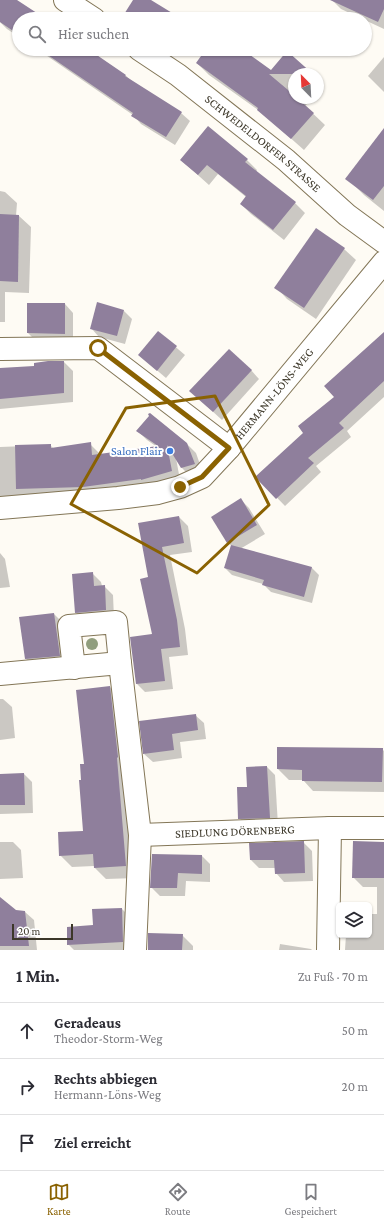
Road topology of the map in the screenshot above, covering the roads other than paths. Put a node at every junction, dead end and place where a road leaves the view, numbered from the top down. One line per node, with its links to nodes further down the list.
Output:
1 (65, 0): 2 (street)
2 (83, 12)
3 (150, 56): 4 (street, SCHWEDELDORFER STRASSE)
4 (384, 242)
5 (384, 262): 7 (street, HERMANN-LÖNS-WEG)
6 (0, 349): 7 (street)
7 (229, 448): 8 (street, HERMANN-LÖNS-WEG)
8 (0, 508)
9 (120, 663): 10 (street); 10 (street); 14 (street)
10 (74, 668): 11 (street)
11 (0, 674)
12 (330, 828): 13 (street, SIEDLUNG DÖRENBERG); 14 (street, SIEDLUNG DÖRENBERG); 16 (street)
13 (384, 828)
14 (140, 835): 15 (street)
15 (135, 950)
16 (328, 950)

